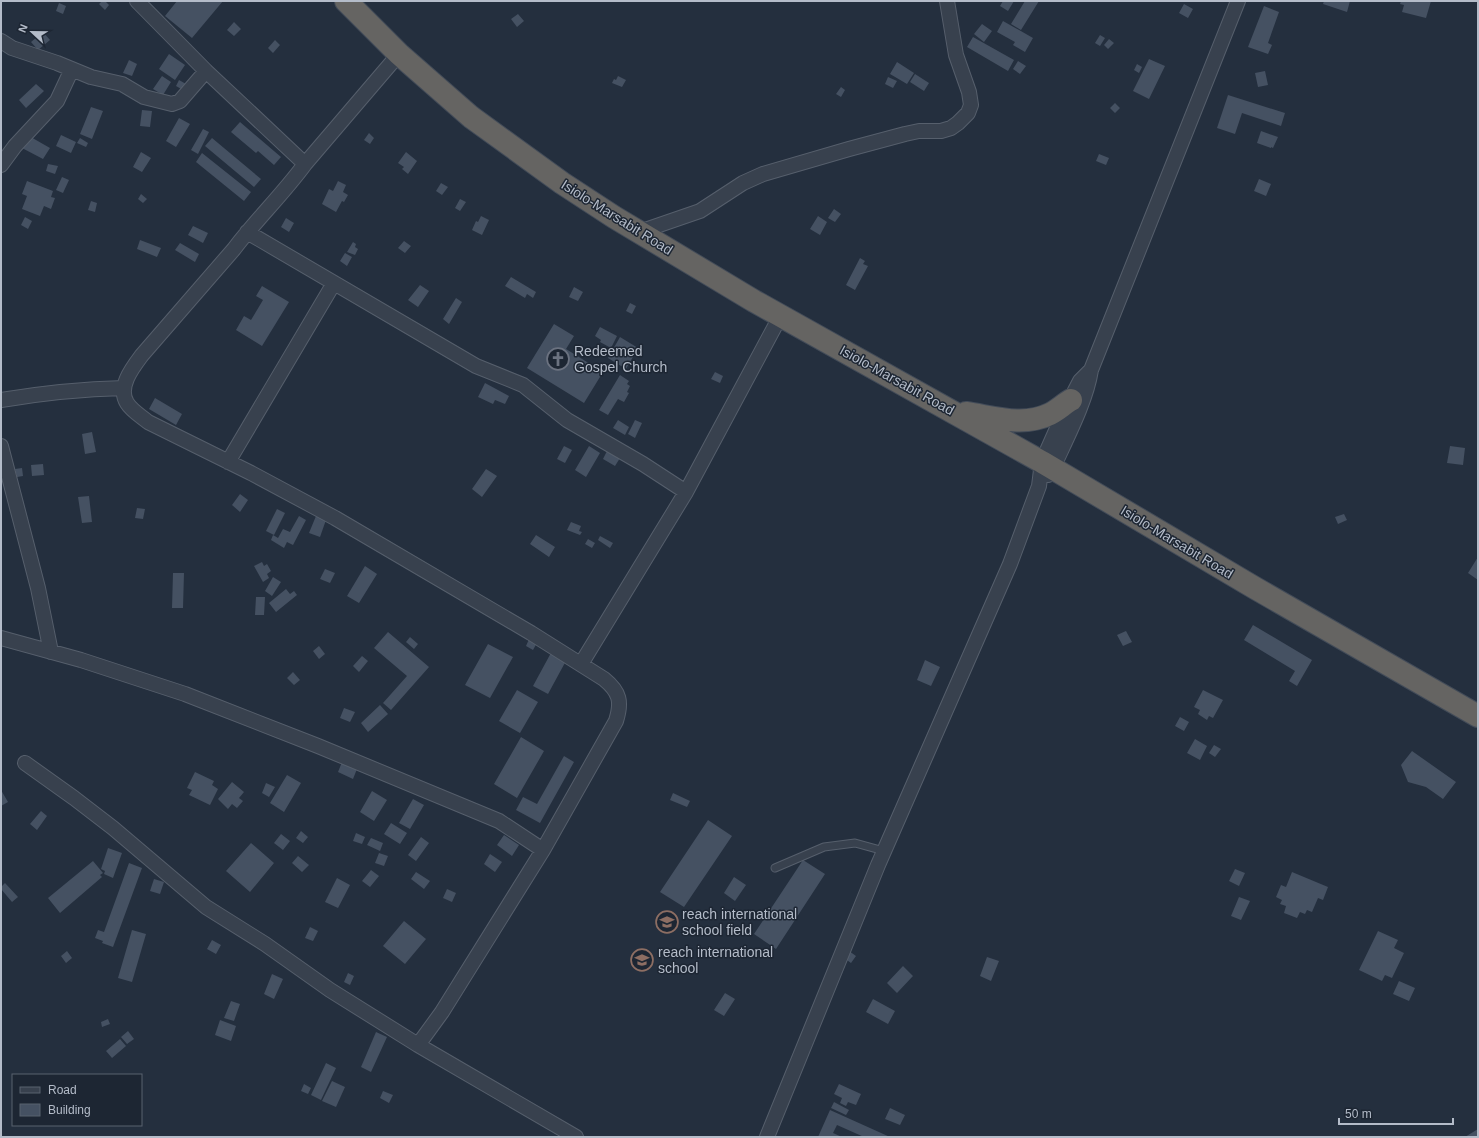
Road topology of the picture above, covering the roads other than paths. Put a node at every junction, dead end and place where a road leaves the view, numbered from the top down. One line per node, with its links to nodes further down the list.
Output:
1 (137, 1): 8 (street)
2 (346, 1): 6 (highway, Isiolo-Marsabit Road)
3 (947, 1): 12 (street)
4 (1238, 1): 15 (street)
5 (1, 41): 7 (street)
6 (399, 54): 9 (street); 12 (highway, Isiolo-Marsabit Road)
7 (72, 69): 8 (street); 10 (street)
8 (206, 71): 9 (street)
9 (305, 164): 11 (street)
10 (1, 165)
11 (247, 232): 13 (street); 16 (street)
12 (639, 232): 14 (highway, Isiolo-Marsabit Road)
13 (334, 283): 21 (street); 23 (street)
14 (781, 315): 19 (highway, Isiolo-Marsabit Road); 23 (street)
15 (1091, 370): 18 (street); 22 (street)
16 (124, 388): 17 (street); 21 (street)
17 (1, 400)
18 (1071, 400): 19 (highway); 22 (street)
19 (953, 411): 22 (highway, Isiolo-Marsabit Road)
20 (1, 446): 25 (street)
21 (228, 462): 26 (street)
22 (1047, 465): 27 (highway, Isiolo-Marsabit Road); 30 (street)
23 (686, 492): 26 (street)
24 (1, 638): 25 (street)
25 (51, 652): 29 (street)
26 (581, 664): 29 (street)
27 (1478, 716)
28 (25, 763): 32 (street)
29 (543, 850): 32 (street)
30 (884, 851): 31 (lane); 34 (street)
31 (775, 868)
32 (418, 1045): 33 (street)
33 (576, 1137)
34 (767, 1137)

